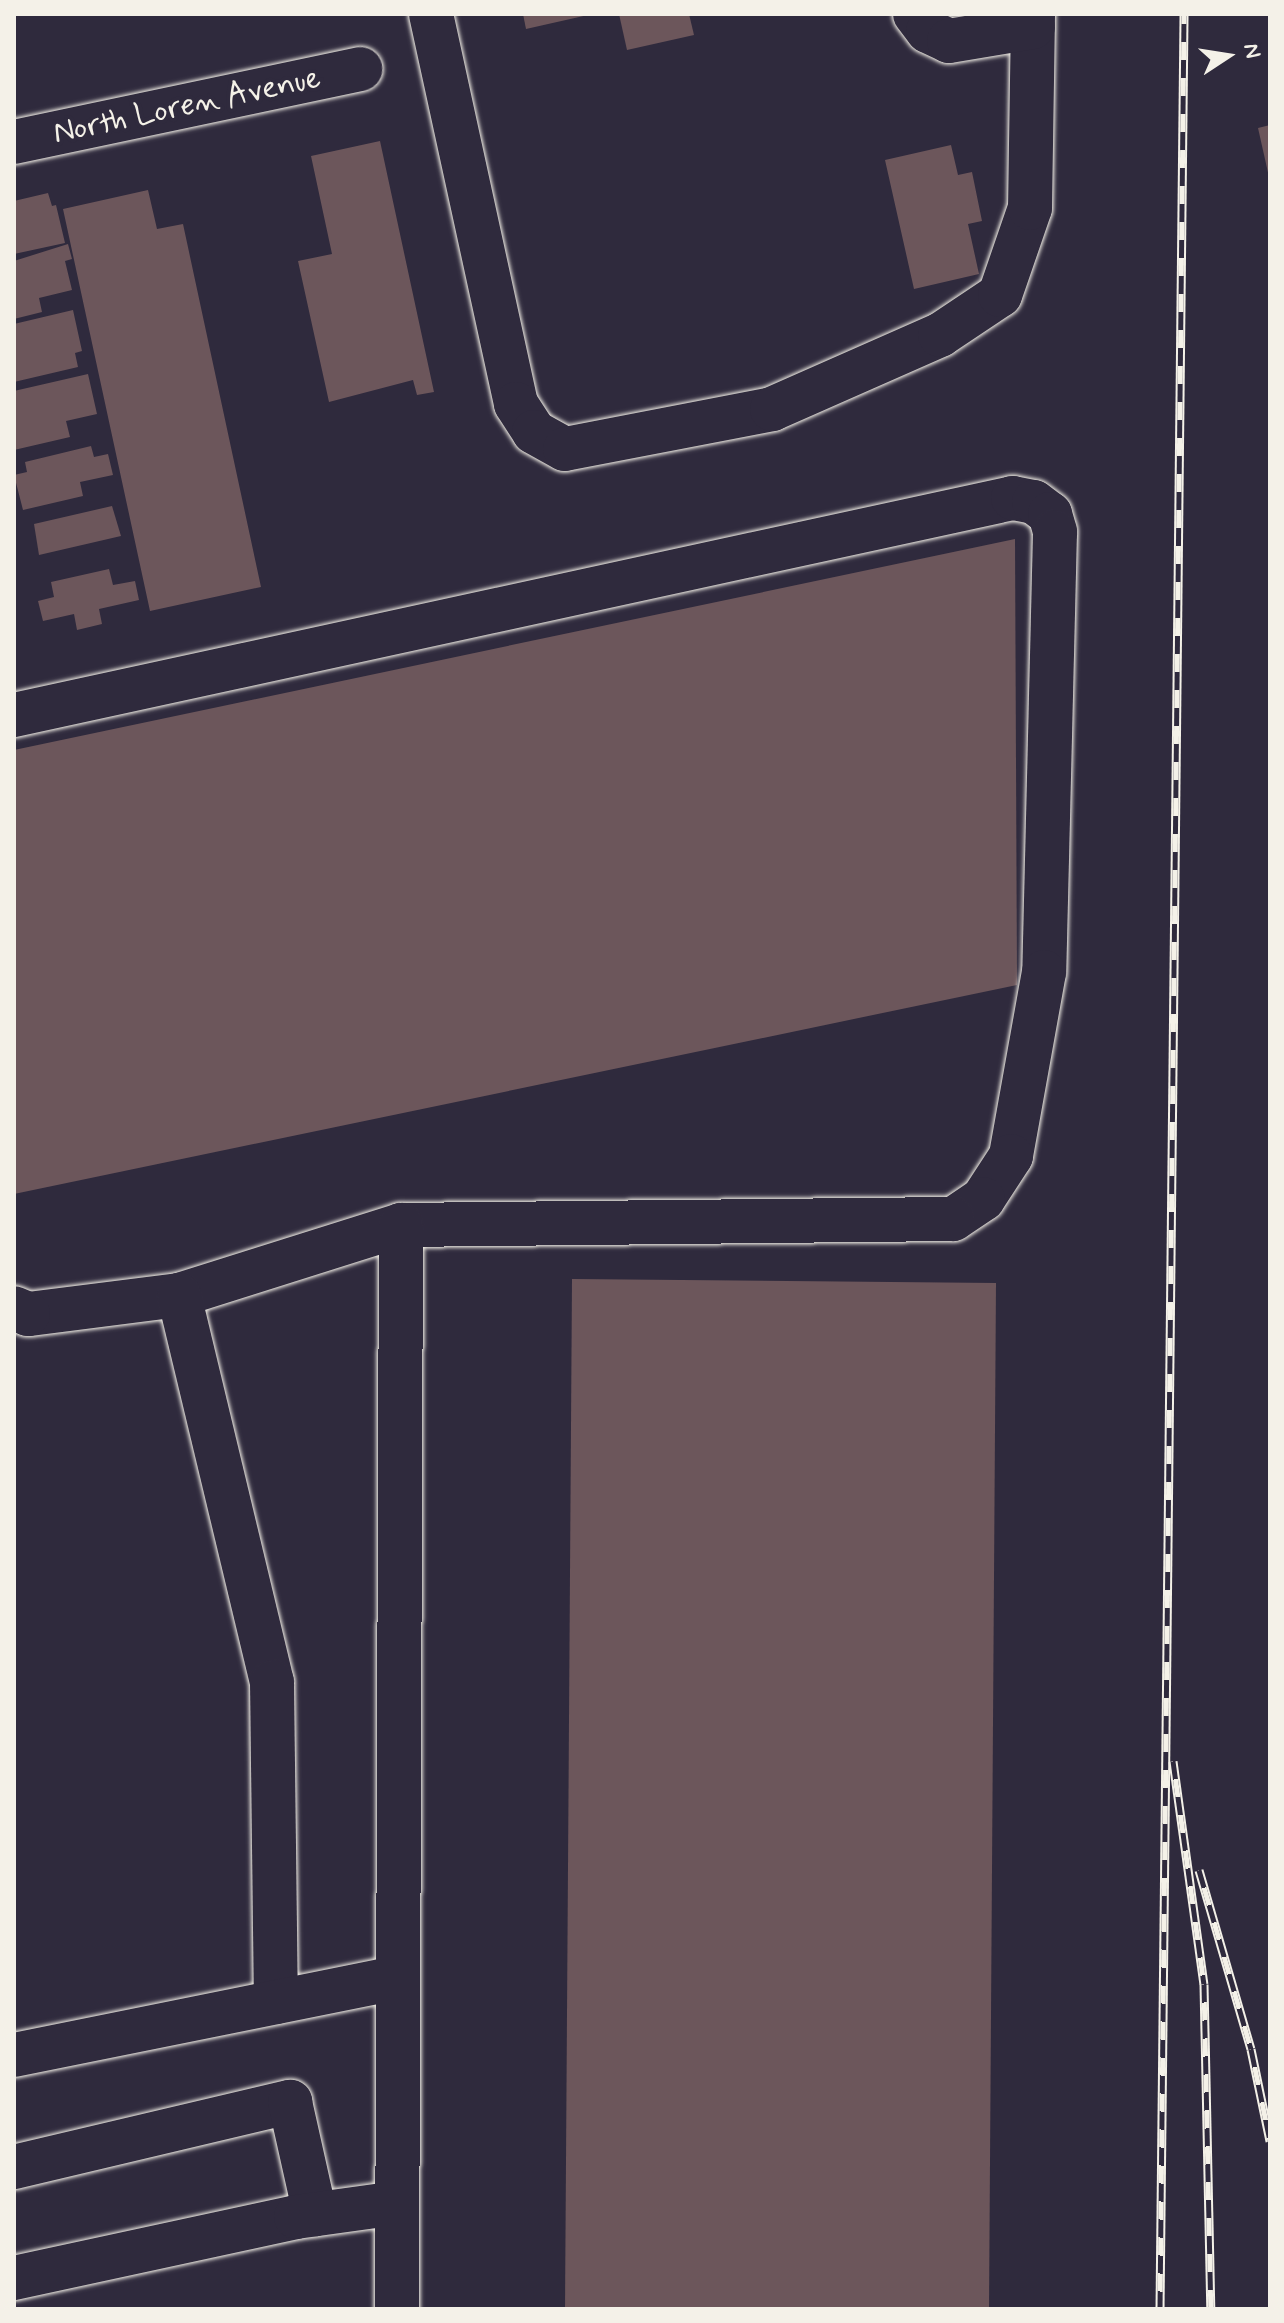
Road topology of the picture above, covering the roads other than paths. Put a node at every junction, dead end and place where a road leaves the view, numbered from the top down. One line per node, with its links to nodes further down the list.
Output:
1 (431, 14): 3 (street)
2 (915, 14): 3 (street)
3 (1033, 20)
4 (360, 69): 5 (street, North Loren Avenue)
5 (14, 142)
6 (14, 715): 7 (street)
7 (401, 1225): 8 (street); 10 (street)
8 (179, 1295): 9 (street); 11 (street)
9 (14, 1308)
10 (395, 1978): 11 (street); 14 (street)
11 (276, 2002): 12 (street)
12 (14, 2055)
13 (14, 2167): 15 (street)
14 (397, 2203): 15 (street); 17 (street)
15 (315, 2214): 16 (street)
16 (14, 2278)
17 (397, 2309)

